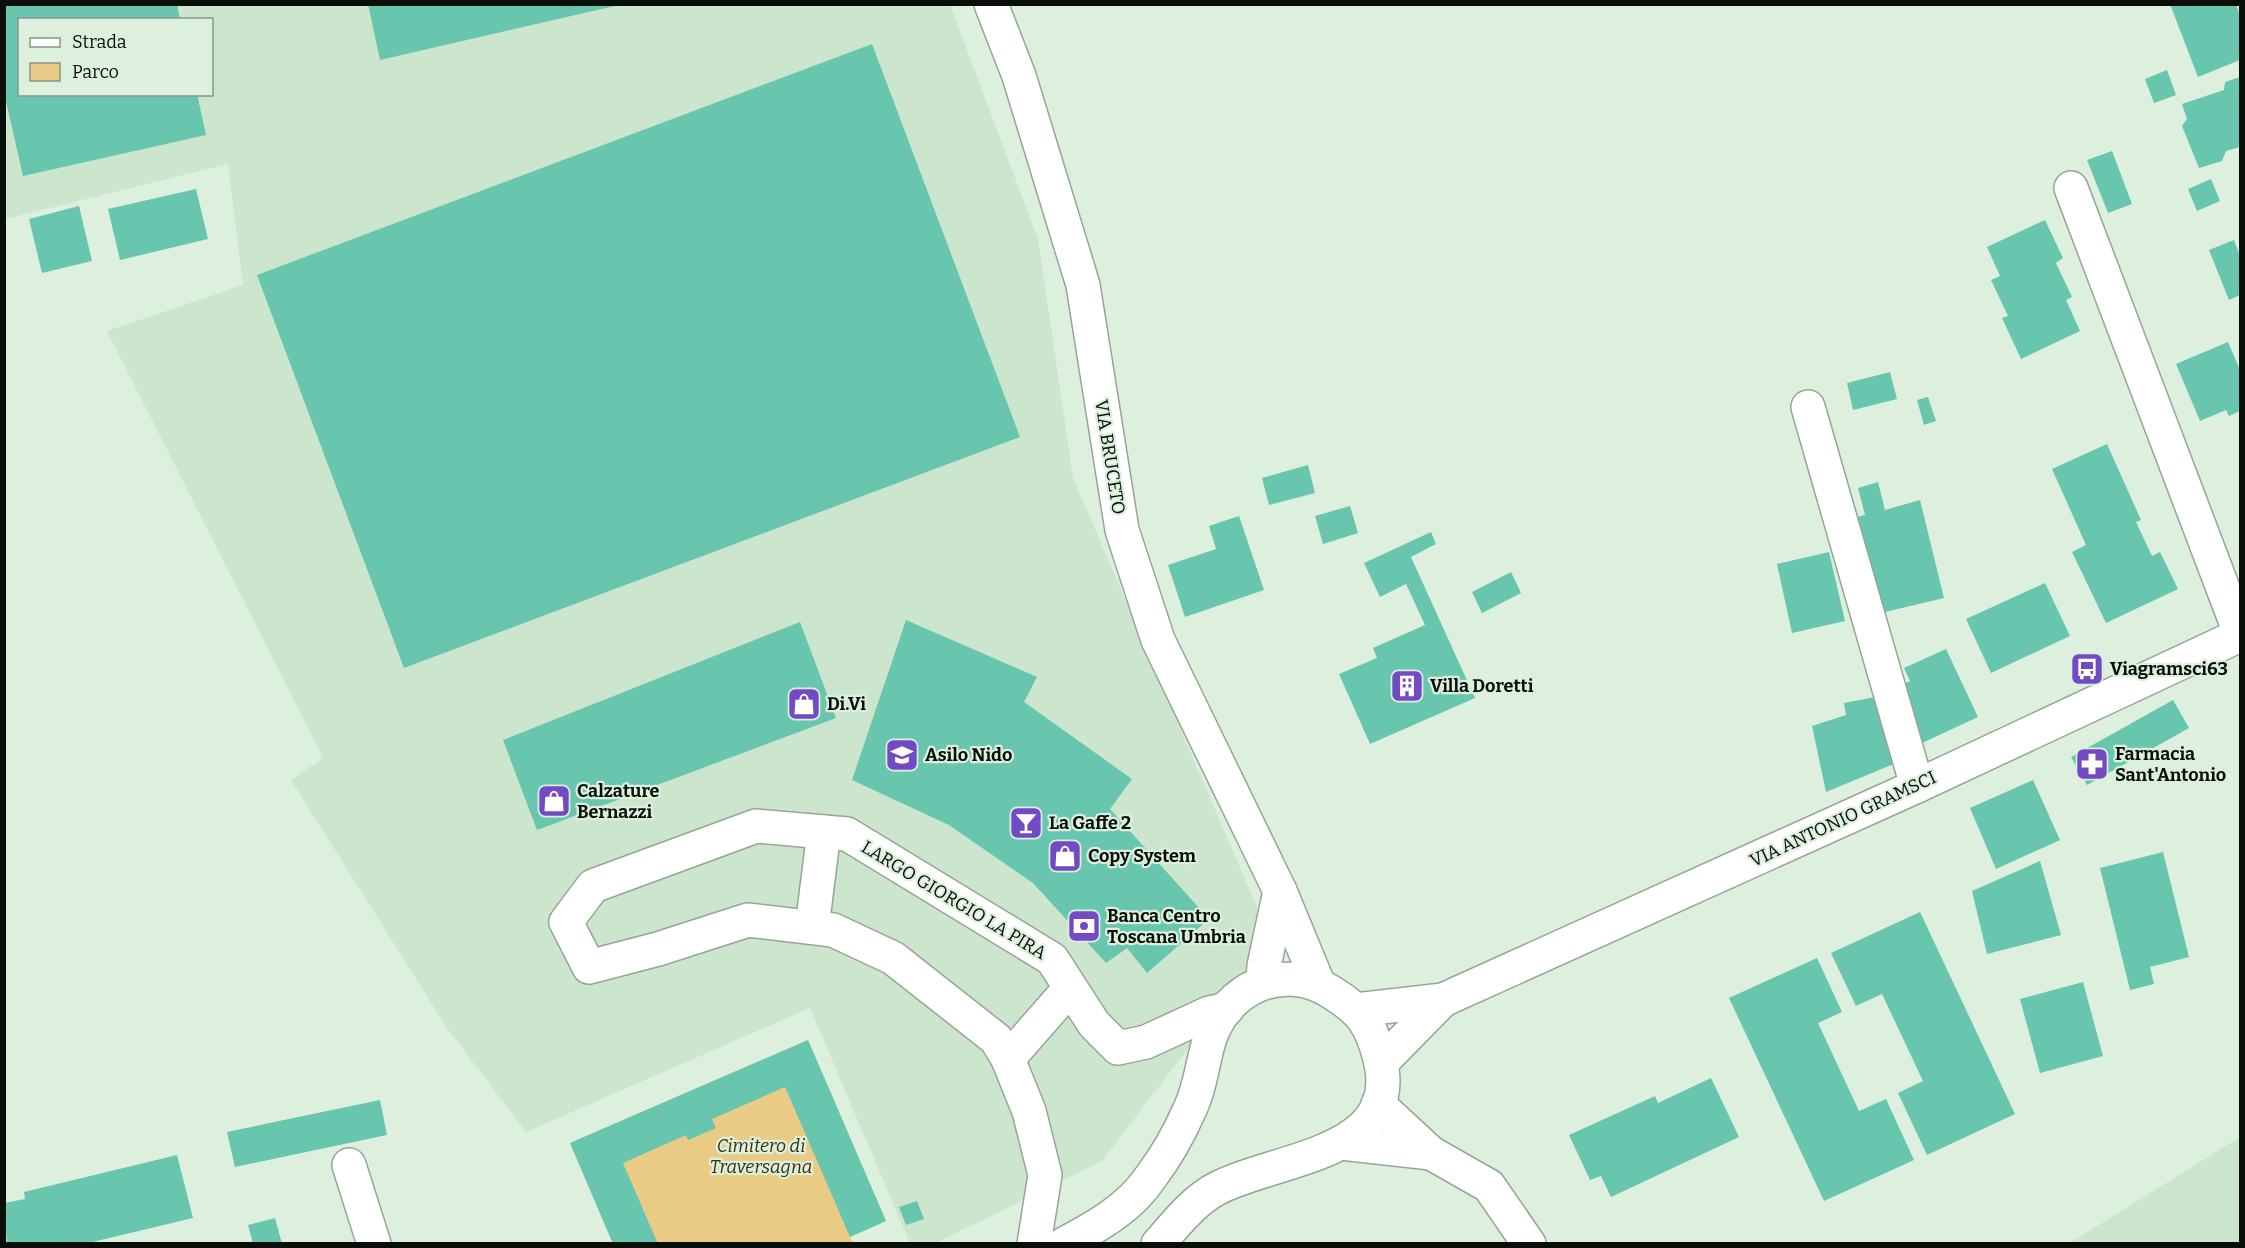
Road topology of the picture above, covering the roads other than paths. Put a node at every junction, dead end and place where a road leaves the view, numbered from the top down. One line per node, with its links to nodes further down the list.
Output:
1 (991, 4): 7 (street, VIA BRUCETO)
2 (2071, 188): 4 (street)
3 (1808, 407): 5 (street)
4 (2241, 634): 5 (street, VIA ANTONIO GRAMSCI)
5 (1917, 786): 12 (street, VIA ANTONIO GRAMSCI)
6 (824, 832): 8 (street); 8 (street, LARGO GIORGIO LA PIRA); 11 (street, LARGO GIORGIO LA PIRA)
7 (1280, 891): 9 (street); 10 (street, VIA BRUCETO)
8 (812, 927): 15 (street, LARGO GIORGIO LA PIRA)
9 (1263, 982): 10 (street); 13 (street)
10 (1318, 983): 14 (street)
11 (1071, 988): 13 (street, LARGO GIORGIO LA PIRA); 15 (street)
12 (1443, 999): 14 (street, VIA ANTONIO GRAMSCI); 16 (street, VIA ANTONIO GRAMSCI)
13 (1227, 1009): 23 (street)
14 (1356, 1010): 16 (street)
15 (1008, 1059): 22 (street, LARGO GIORGIO LA PIRA)
16 (1381, 1063): 17 (street)
17 (1378, 1104): 18 (street); 19 (street)
18 (1341, 1143): 19 (street); 24 (street)
19 (1431, 1153): 25 (street)
20 (349, 1165): 21 (street)
21 (374, 1244)
22 (1034, 1244)
23 (1064, 1244)
24 (1158, 1244)
25 (1529, 1244)

